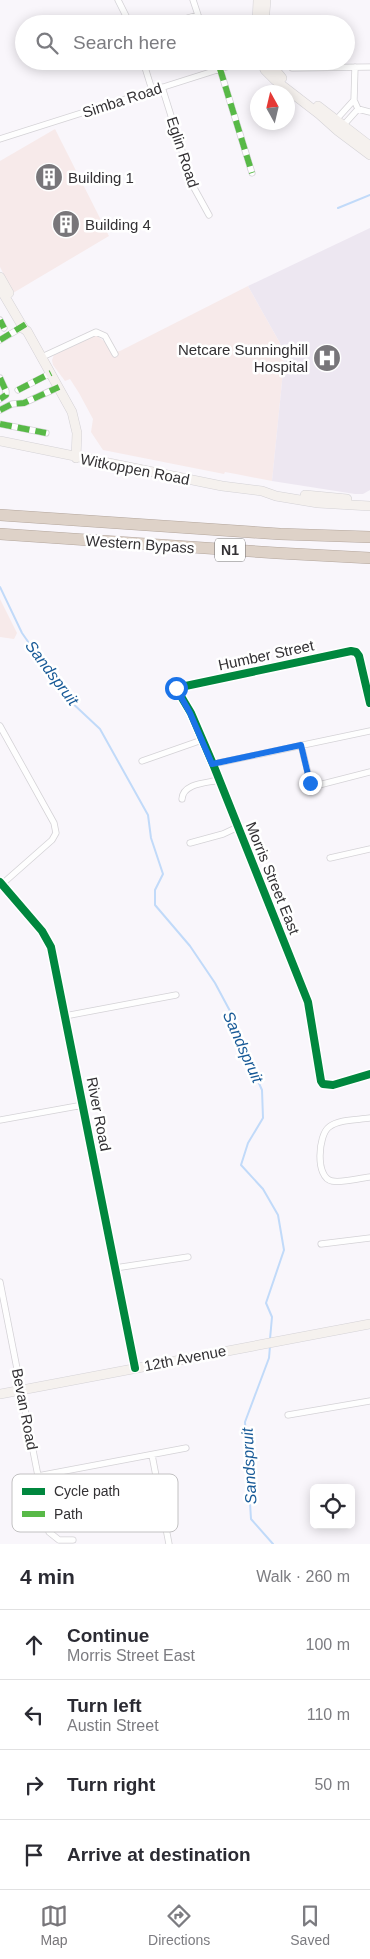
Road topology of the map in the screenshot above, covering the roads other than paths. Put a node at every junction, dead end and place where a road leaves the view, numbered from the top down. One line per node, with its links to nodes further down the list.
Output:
1 (118, 0): 5 (street)
2 (193, 0): 6 (street)
3 (258, 0): 7 (main road)
4 (266, 0): 8 (main road)
5 (126, 15)
6 (198, 15)
7 (257, 15)
8 (265, 15)
9 (355, 67): 10 (street)
10 (370, 67)
11 (146, 70): 18 (street)
12 (217, 70): 17 (street, Simba Road)
13 (220, 70): 27 (street)
14 (267, 70): 22 (main road)
15 (275, 70): 22 (main road)
16 (355, 70): 19 (street)
17 (162, 87): 18 (street, Simba Road); 28 (street, Eglin Road)
18 (152, 90): 24 (street, Simba Road)
19 (354, 100): 20 (street); 22 (street)
20 (358, 109): 21 (street); 23 (street)
21 (370, 112)
22 (333, 122): 23 (main road)
23 (340, 129): 25 (main road); 26 (main road)
24 (0, 139)
25 (370, 146)
26 (370, 154)
27 (252, 173)
28 (208, 215)
29 (0, 277): 33 (main road)
30 (0, 288): 32 (main road)
31 (0, 294): 32 (main road)
32 (15, 315): 33 (main road)
33 (25, 328): 34 (street); 36 (main road)
34 (0, 340)
35 (115, 354): 36 (street)
36 (42, 357): 37 (main road)
37 (51, 373): 39 (main road); 40 (street)
38 (1, 382): 41 (street)
39 (59, 387): 42 (street); 46 (main road)
40 (18, 390)
41 (0, 399)
42 (0, 410)
43 (0, 424): 44 (street)
44 (46, 433)
45 (0, 442): 46 (main road, Witkoppen Road)
46 (76, 458): 47 (main road, Witkoppen Road)
47 (270, 493): 48 (main road, Witkoppen Road); 49 (main road, Witkoppen Road)
48 (370, 501)
49 (370, 506)
50 (0, 509): 52 (highway)
51 (0, 515): 52 (highway, Western Bypass / N1)
52 (94, 521): 54 (highway, Western Bypass / N1)
53 (0, 534): 56 (highway, Western Bypass / N1)
54 (370, 538)
55 (0, 540): 56 (highway)
56 (89, 540): 57 (highway, Western Bypass / N1)
57 (370, 558)
58 (176, 688): 59 (street, Humber Street); 62 (street, Morris Street East)
59 (370, 703)
60 (0, 726): 73 (street)
61 (370, 731): 63 (street)
62 (202, 740): 64 (street); 65 (street, Morris Street East)
63 (301, 745): 65 (street); 66 (street)
64 (142, 761)
65 (212, 764): 67 (street, Morris Street East)
66 (370, 772)
67 (219, 780): 68 (street); 69 (street, Morris Street East)
68 (180, 795)
69 (238, 827): 70 (street); 76 (street, Morris Street East)
70 (190, 843)
71 (370, 849): 72 (street)
72 (330, 858)
73 (1, 884): 75 (street, River Road)
74 (176, 995): 75 (street)
75 (66, 1016): 77 (street, River Road)
76 (370, 1074)
77 (83, 1105): 79 (street); 84 (street, River Road)
78 (370, 1118): 80 (street)
79 (0, 1120)
80 (370, 1177)
81 (370, 1238): 82 (street)
82 (321, 1244)
83 (188, 1257): 84 (street)
84 (115, 1268): 87 (street, River Road)
85 (0, 1282): 88 (street, Bevan Road)
86 (370, 1324): 87 (main road, 12th Avenue)
87 (136, 1368): 88 (main road, 12th Avenue)
88 (21, 1390): 89 (main road, 12th Avenue); 94 (street, Bevan Road)
89 (0, 1394)
90 (370, 1401): 91 (street)
91 (288, 1415)
92 (186, 1448): 93 (street)
93 (152, 1455): 95 (street); 96 (street)
94 (38, 1474)
95 (49, 1474)
96 (156, 1474)
97 (50, 1532): 98 (street, Bevan Road)
98 (73, 1540)

